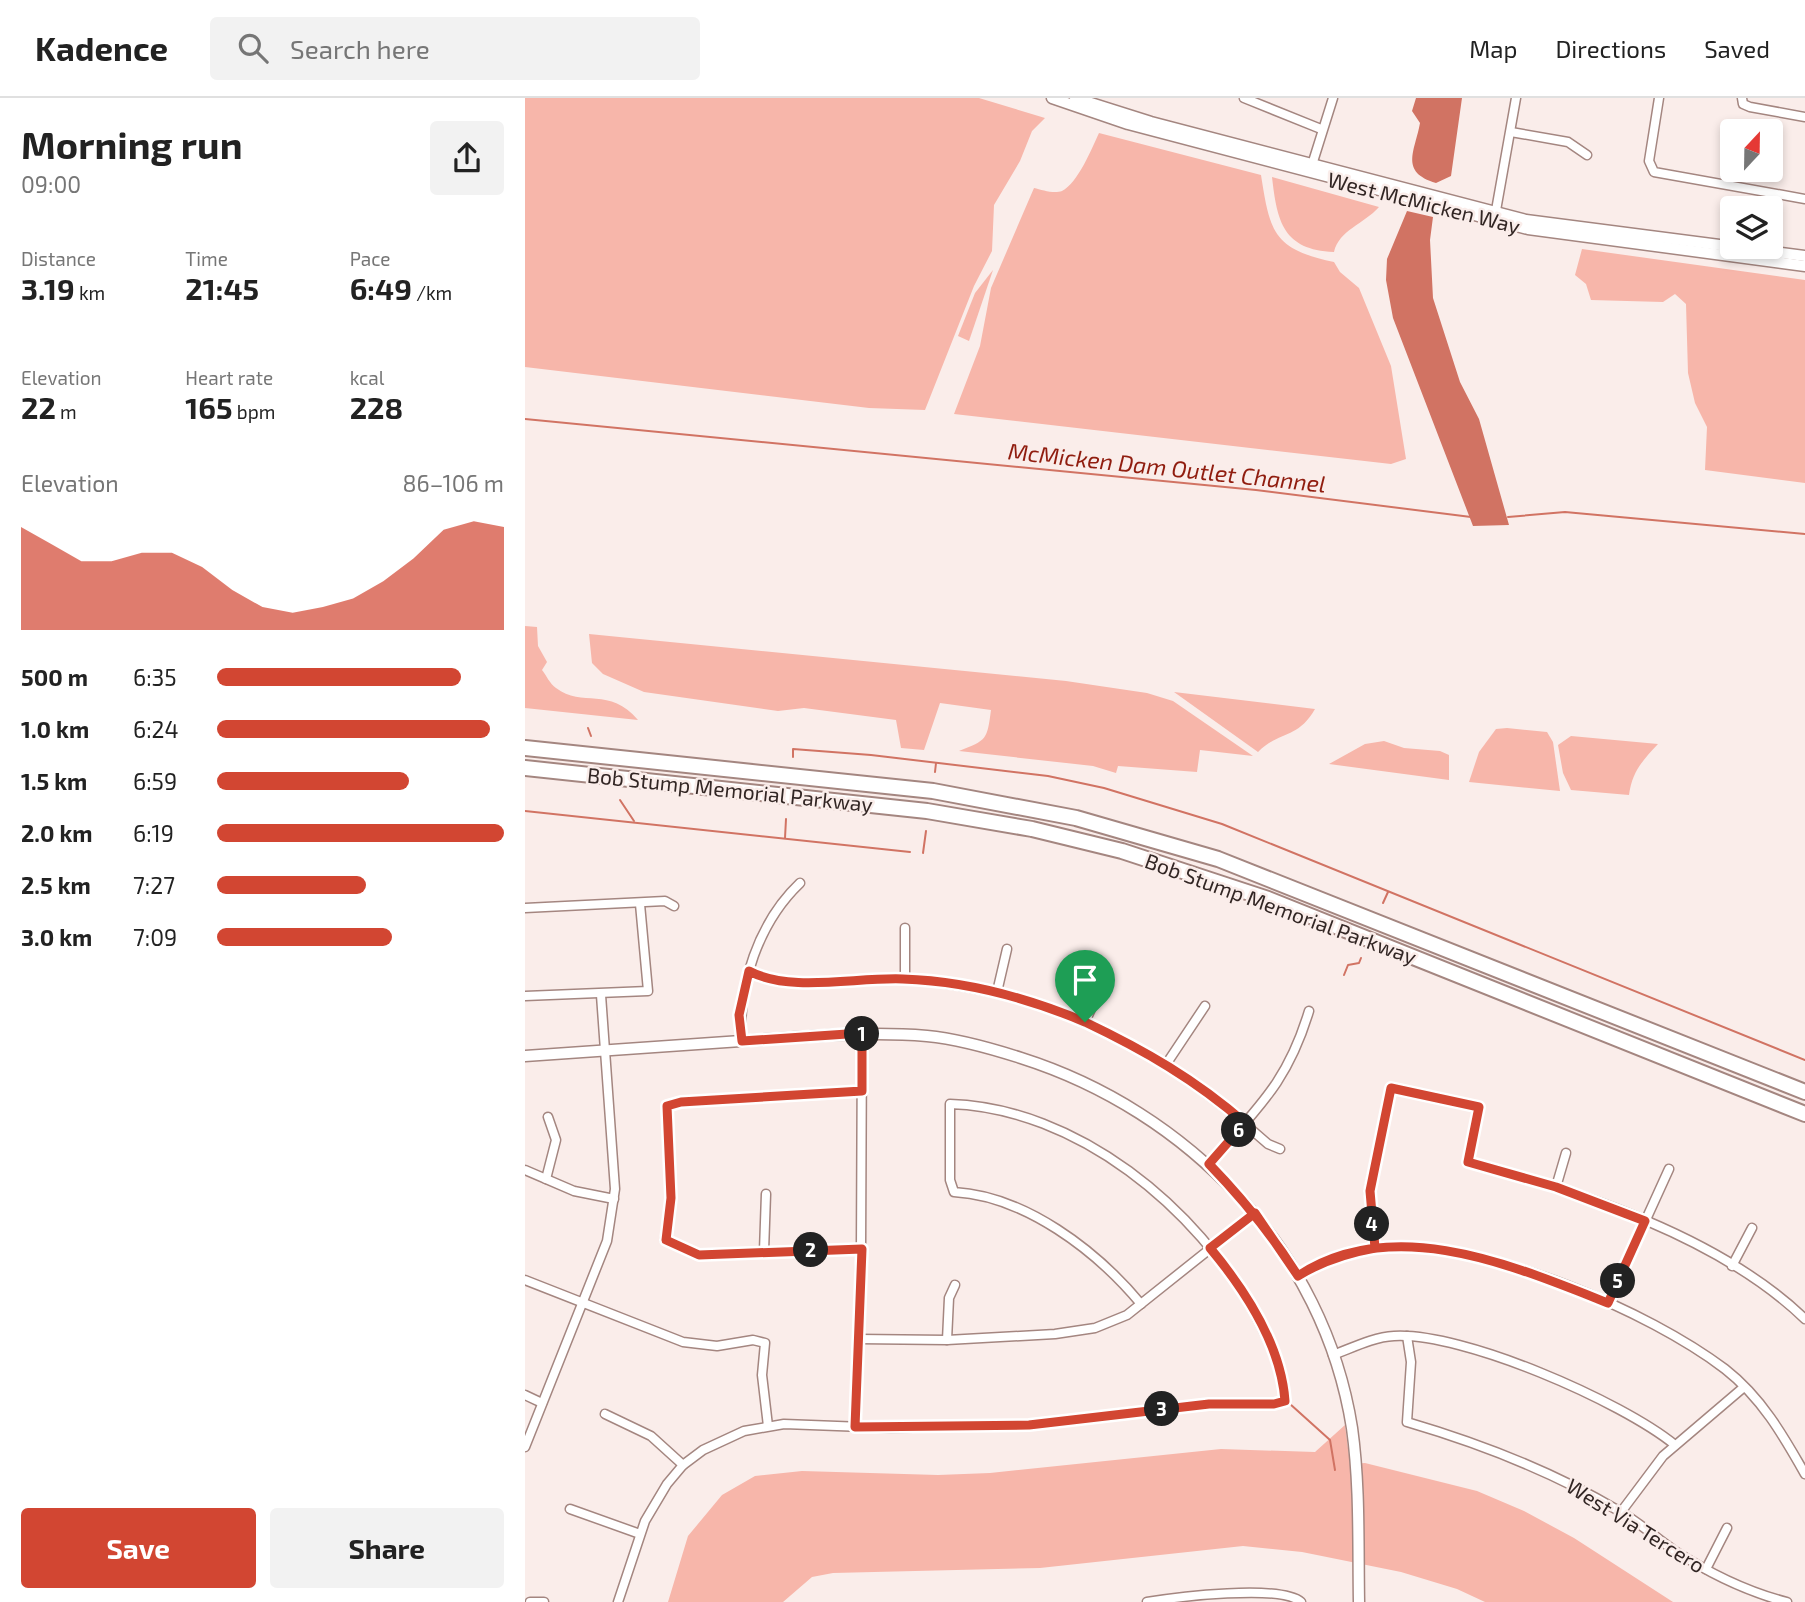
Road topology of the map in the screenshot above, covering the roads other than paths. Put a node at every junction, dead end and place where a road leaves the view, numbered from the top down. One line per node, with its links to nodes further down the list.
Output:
1 (1052, 98): 12 (street, West McMicken Way)
2 (1076, 98): 12 (street, West McMicken Way)
3 (1244, 98): 9 (street)
4 (1333, 98): 9 (street)
5 (1516, 98): 10 (street)
6 (1659, 98): 13 (street)
7 (1742, 101): 8 (street)
8 (1805, 117)
9 (1321, 129): 12 (street)
10 (1511, 132): 11 (street); 14 (street)
11 (1587, 155)
12 (1311, 169): 14 (street, West McMicken Way)
13 (1805, 199)
14 (1496, 215): 15 (street, West McMicken Way); 16 (street, West McMicken Way)
15 (1805, 256)
16 (1805, 266)
17 (525, 748): 40 (highway, Bob Stump Memorial Parkway)
18 (525, 768): 41 (highway, Bob Stump Memorial Parkway)
19 (800, 883): 25 (street)
20 (640, 904): 21 (street); 22 (street); 29 (street)
21 (674, 906)
22 (525, 908)
23 (905, 928): 27 (street)
24 (1007, 949): 28 (street)
25 (749, 971): 27 (street); 35 (street)
26 (1107, 974): 33 (street)
27 (905, 979): 28 (street)
28 (997, 992): 33 (street)
29 (601, 995): 30 (street); 36 (street)
30 (525, 996)
31 (1205, 1006): 38 (street)
32 (1309, 1011): 43 (street)
33 (1085, 1022): 38 (street)
34 (862, 1033): 35 (street); 39 (street); 46 (street)
35 (742, 1041): 36 (street)
36 (606, 1050): 37 (street); 52 (street)
37 (525, 1056)
38 (1167, 1063): 43 (street)
39 (862, 1091): 58 (street); 59 (street)
40 (1805, 1092)
41 (1805, 1114)
42 (548, 1117): 49 (street)
43 (1245, 1123): 44 (street); 46 (street)
44 (1280, 1149)
45 (1566, 1153): 50 (street)
46 (1209, 1164): 53 (street)
47 (1669, 1169): 54 (street)
48 (525, 1170): 49 (street)
49 (546, 1178): 52 (street)
50 (1556, 1187): 54 (street); 57 (street)
51 (766, 1194): 59 (street)
52 (614, 1199): 64 (street)
53 (1255, 1213): 56 (street); 61 (street)
54 (1645, 1221): 60 (street); 65 (street)
55 (1752, 1228): 60 (street)
56 (1210, 1248): 66 (street); 66 (street); 77 (street)
57 (1375, 1248): 61 (street); 65 (street)
58 (862, 1249): 59 (street); 69 (street)
59 (764, 1251)
60 (1732, 1266): 67 (street)
61 (1298, 1276): 71 (street)
62 (525, 1280): 64 (street)
63 (955, 1285): 70 (street)
64 (582, 1303): 74 (street); 76 (street)
65 (1608, 1303): 72 (street)
66 (1141, 1304): 70 (street)
67 (1805, 1319)
68 (1407, 1336): 71 (street); 78 (street); 83 (street, West Via Tercero)
69 (858, 1339): 70 (street); 77 (street)
70 (947, 1340)
71 (1333, 1355): 92 (street)
72 (1744, 1387): 78 (street); 81 (street)
73 (525, 1395): 74 (street)
74 (543, 1403): 79 (street)
75 (605, 1414): 80 (street)
76 (768, 1426): 77 (street); 80 (street)
77 (855, 1427)
78 (1675, 1445): 83 (street)
79 (525, 1447)
80 (684, 1465): 85 (street)
81 (1805, 1474)
82 (570, 1509): 85 (street)
83 (1621, 1512): 86 (street, West Via Tercero)
84 (1727, 1528): 86 (street)
85 (640, 1534): 90 (street)
86 (1706, 1569): 93 (street, West Via Tercero)
87 (1300, 1601): 91 (street)
88 (530, 1602): 89 (street)
89 (544, 1602)
90 (618, 1602)
91 (1147, 1602)
92 (1359, 1602)
93 (1787, 1602)

